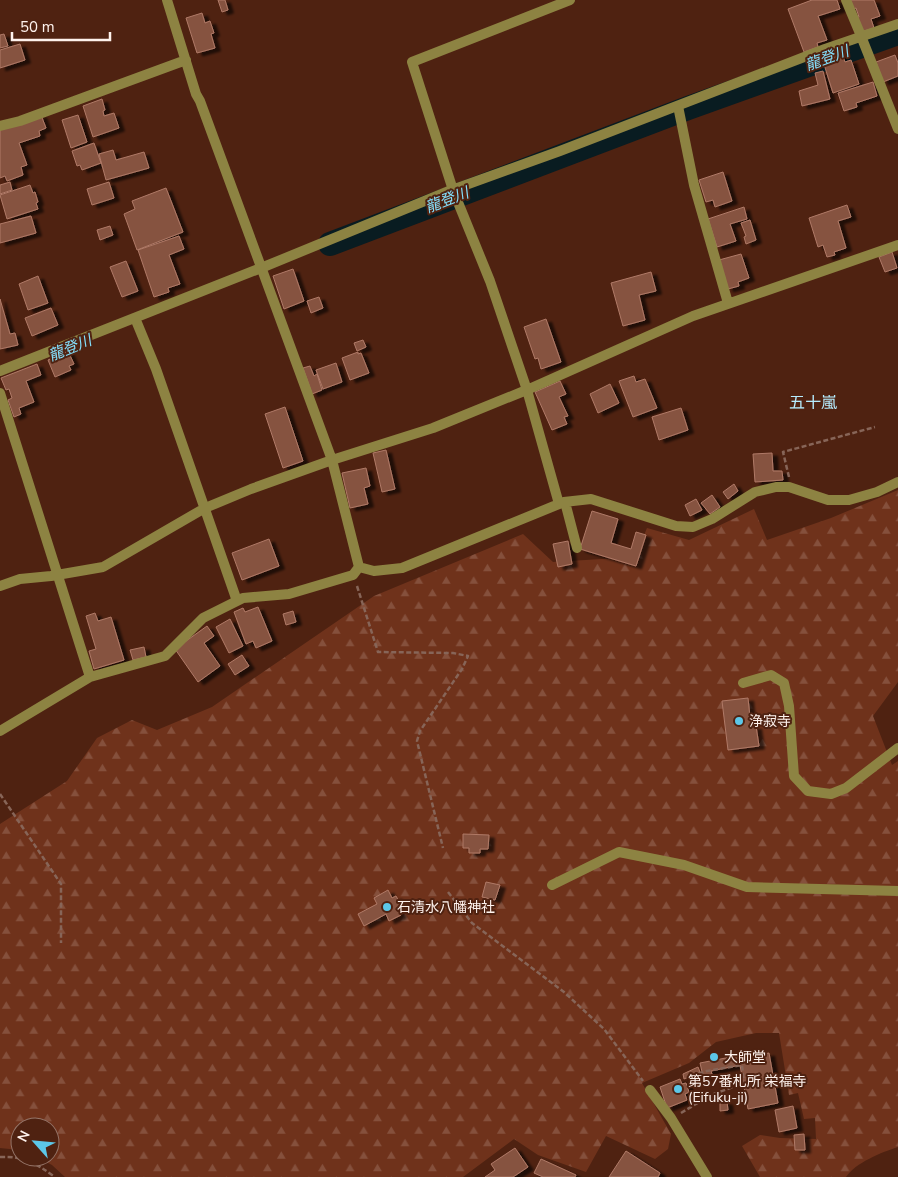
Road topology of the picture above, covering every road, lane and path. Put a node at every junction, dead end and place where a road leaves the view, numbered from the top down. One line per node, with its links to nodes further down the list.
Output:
1 (167, 0): 6 (street)
2 (570, 0): 10 (street)
3 (846, 0): 5 (street)
4 (898, 24): 5 (street)
5 (862, 37): 7 (street); 9 (street)
6 (186, 60): 8 (street); 12 (street)
7 (678, 106): 10 (street); 13 (street)
8 (0, 126)
9 (898, 129)
10 (453, 190): 12 (street); 16 (street)
11 (898, 245): 13 (street)
12 (261, 268): 14 (street); 19 (street)
13 (728, 303): 16 (street)
14 (135, 318): 15 (street); 23 (street)
15 (0, 371)
16 (527, 390): 19 (street); 22 (street)
17 (0, 393): 26 (street)
18 (875, 427): 21 (path)
19 (332, 460): 23 (street); 25 (street)
20 (898, 482): 21 (street)
21 (791, 488): 22 (street)
22 (562, 503): 24 (street); 25 (street)
23 (205, 508): 26 (street); 28 (street)
24 (577, 548)
25 (356, 571): 28 (street); 34 (path)
26 (58, 574): 27 (street); 29 (street)
27 (0, 586)
28 (237, 601): 29 (street)
29 (90, 677): 31 (street)
30 (743, 683): 32 (street)
31 (0, 730)
32 (898, 748)
33 (0, 794): 38 (path)
34 (443, 848)
35 (552, 885): 36 (street)
36 (898, 891)
37 (448, 892): 40 (path)
38 (61, 943)
39 (698, 1074): 41 (path)
40 (650, 1090): 41 (street)
41 (671, 1118): 44 (street)
42 (0, 1157): 43 (path)
43 (55, 1177)
44 (707, 1177)

